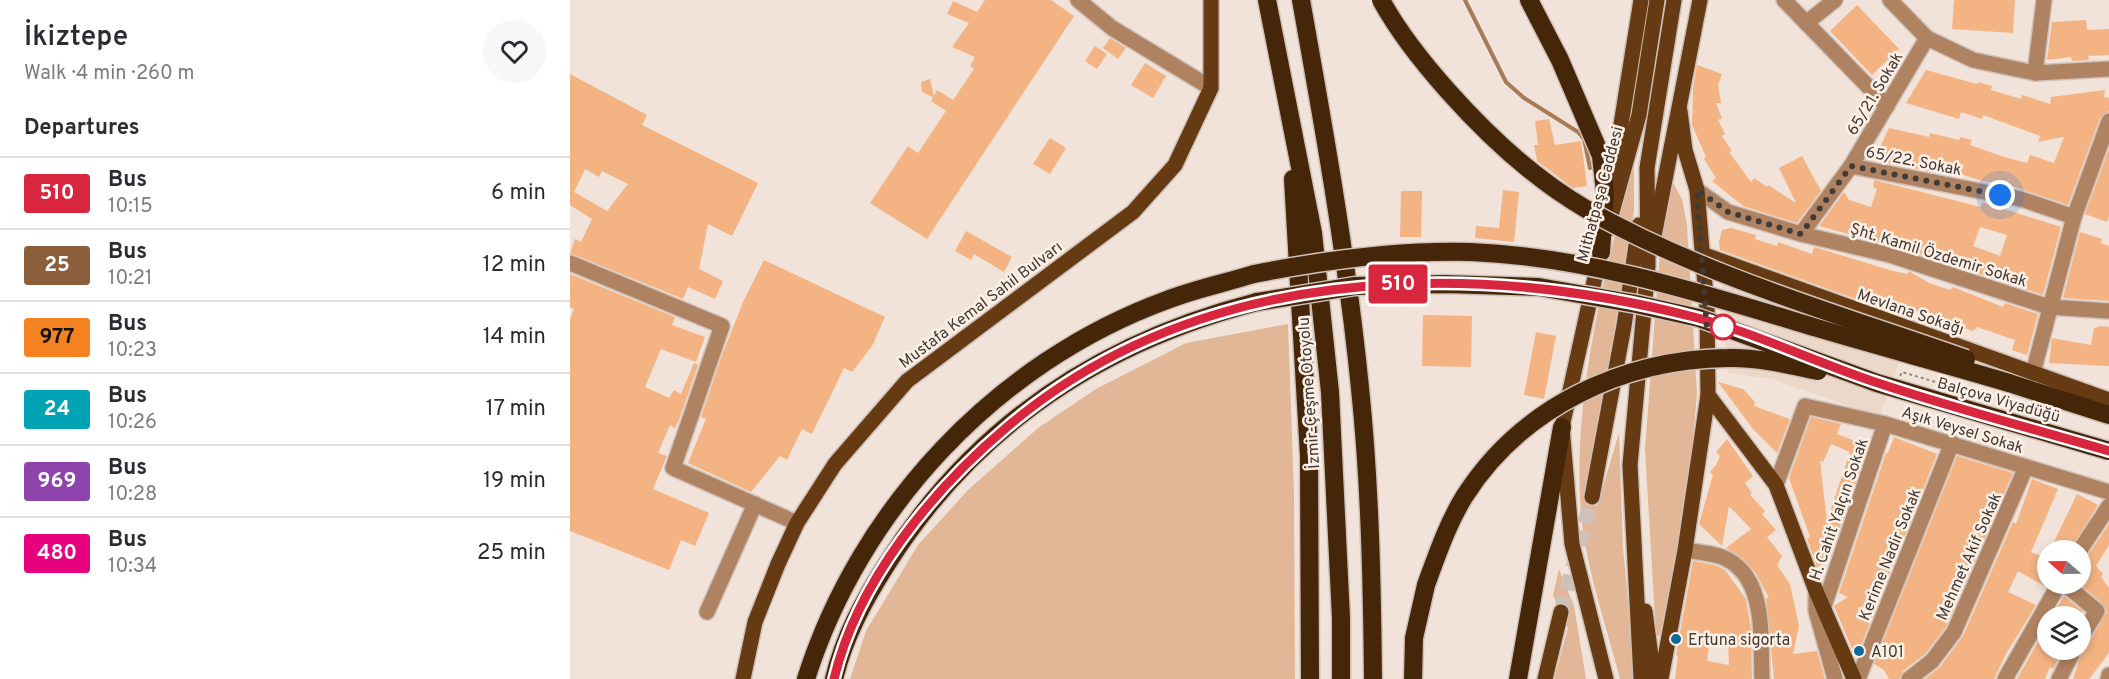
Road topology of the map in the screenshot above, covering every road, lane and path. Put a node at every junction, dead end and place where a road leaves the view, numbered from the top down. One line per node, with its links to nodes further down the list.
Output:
1 (1078, 0): 19 (street)
2 (1211, 0): 19 (main road, Mustafa Kemal Sahil Bulvarı)
3 (1267, 0): 21 (highway, İzmir-Çeşme Otoyolu)
4 (1301, 0): 70 (highway)
5 (1380, 0): 37 (highway, bridge)
6 (1529, 0): 29 (highway)
7 (1641, 0): 29 (main road)
8 (1657, 0): 29 (main road, Mithatpaşa Caddesi)
9 (1674, 0): 25 (main road)
10 (1700, 0): 22 (main road)
11 (1784, 0): 15 (street)
12 (1834, 0): 15 (street)
13 (1890, 0): 16 (street)
14 (2044, 0): 18 (street)
15 (1806, 23): 20 (street)
16 (1928, 38): 18 (street); 20 (street, 65/21. Sokak)
17 (2109, 69): 18 (street)
18 (2035, 73)
19 (1211, 88): 51 (main road, Mustafa Kemal Sahil Bulvarı)
20 (1887, 106): 24 (street, 65/21. Sokak)
21 (1289, 111): 68 (highway); 69 (highway, İzmir-Çeşme Otoyolu)
22 (1680, 111): 26 (main road); 32 (main road)
23 (2109, 121): 27 (street)
24 (1851, 166): 27 (street, 65/22. Sokak); 28 (street, 65/21. Sokak)
25 (1647, 168): 32 (main road); 48 (main road)
26 (1697, 190): 28 (street, Şht. Kamil Özdemir Sokak); 30 (main road)
27 (2074, 217): 33 (street)
28 (1801, 234): 33 (street, Şht. Kamil Özdemir Sokak)
29 (1601, 252): 42 (main road, Mithatpaşa Caddesi)
30 (1702, 254): 35 (main road, Mevlana Sokağı); 38 (main road)
31 (570, 264): 49 (street)
32 (1648, 266): 54 (main road)
33 (2049, 307): 34 (street, Şht. Kamil Özdemir Sokak); 35 (street)
34 (2109, 311)
35 (2033, 373): 39 (main road, Mevlana Sokağı)
36 (1877, 383): 44 (highway, Balçova Viyadüğü, bridge); 67 (highway, bridge); 71 (highway, bridge)
37 (2009, 383): 40 (highway, Balçova Viyadüğü); 66 (highway, bridge)
38 (1708, 395): 46 (main road); 53 (main road)
39 (2109, 400)
40 (2109, 415)
41 (1885, 424): 43 (street, Aşık Veysel Sokak); 46 (street, Aşık Veysel Sokak); 58 (street, H. Cahit Yalçın Sokak)
42 (1562, 427): 64 (main road, Mithatpaşa Caddesi); 72 (highway)
43 (1952, 443): 45 (street, Aşık Veysel Sokak); 80 (street, Kerime Nadir Sokak)
44 (2109, 451)
45 (2026, 467): 47 (street, Aşık Veysel Sokak); 81 (street, Mehmet Akif Sokak)
46 (1776, 484): 55 (main road)
47 (2109, 492)
48 (1592, 497)
49 (754, 504): 51 (street); 59 (street)
50 (2109, 506): 52 (street)
51 (797, 523): 65 (main road, Mustafa Kemal Sahil Bulvarı)
52 (2087, 540)
53 (1685, 550): 76 (main road); 77 (street)
54 (1636, 567): 74 (main road); 75 (main road)
55 (1816, 591): 58 (main road); 78 (street)
56 (2053, 594): 82 (street)
57 (2077, 594): 61 (street)
58 (1824, 606): 79 (main road)
59 (707, 612)
60 (1561, 612): 73 (main road)
61 (2091, 621)
62 (2069, 660): 83 (street)
63 (2109, 675): 84 (street)
64 (1604, 676)
65 (743, 679)
66 (806, 679)
67 (834, 679)
68 (1310, 679)
69 (1341, 679)
70 (1373, 679)
71 (1413, 679)
72 (1518, 679)
73 (1545, 679)
74 (1641, 679)
75 (1654, 679)
76 (1661, 679)
77 (1762, 679)
78 (1834, 679)
79 (1854, 679)
80 (1858, 679)
81 (1909, 679)
82 (2005, 679)
83 (2059, 679)
84 (2108, 679)

